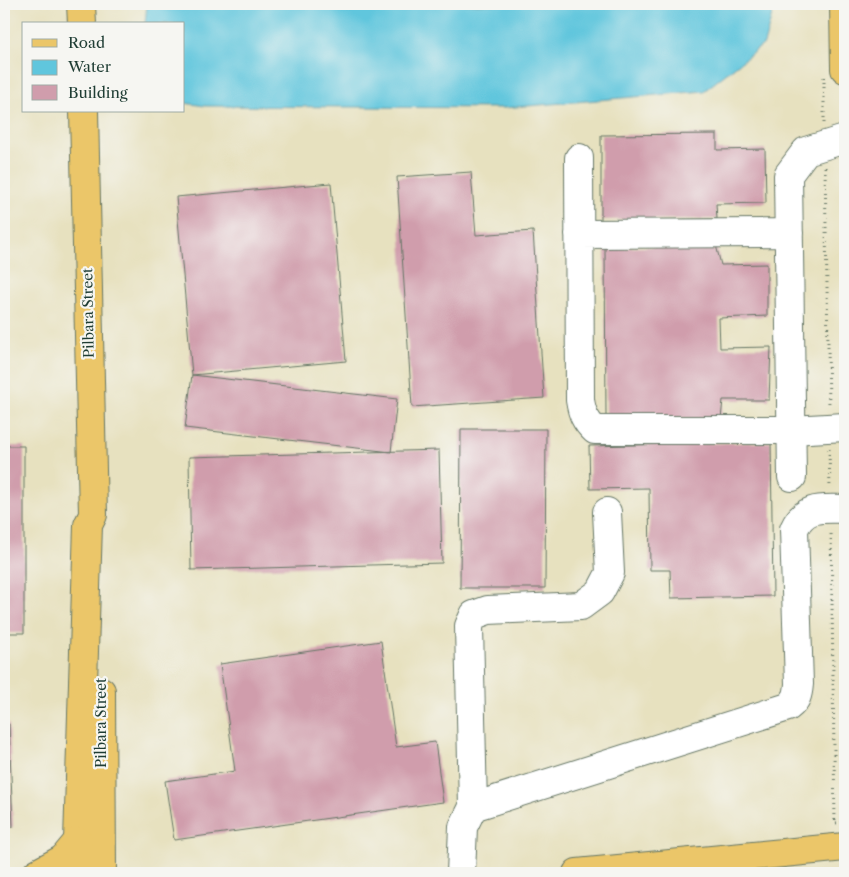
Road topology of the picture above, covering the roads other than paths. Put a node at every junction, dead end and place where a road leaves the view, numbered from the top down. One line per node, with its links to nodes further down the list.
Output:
1 (81, 4): 3 (main road)
2 (844, 4): 4 (main road)
3 (82, 22)
4 (845, 69)
5 (84, 112): 15 (main road, Pilbara Street)
6 (845, 138): 9 (lane)
7 (579, 158): 8 (lane)
8 (580, 234): 9 (lane); 11 (lane)
9 (789, 234): 11 (lane)
10 (845, 427): 11 (lane)
11 (791, 430): 12 (lane)
12 (792, 477)
13 (845, 509): 16 (lane)
14 (607, 512): 16 (lane)
15 (93, 515): 17 (main road, Pilbara Street); 21 (main road, Pilbara Street)
16 (473, 807): 22 (lane)
17 (78, 841): 19 (main road); 20 (main road, Pilbara Street)
18 (839, 846): 23 (main road)
19 (38, 873)
20 (80, 873)
21 (102, 873)
22 (461, 873)
23 (577, 873)

